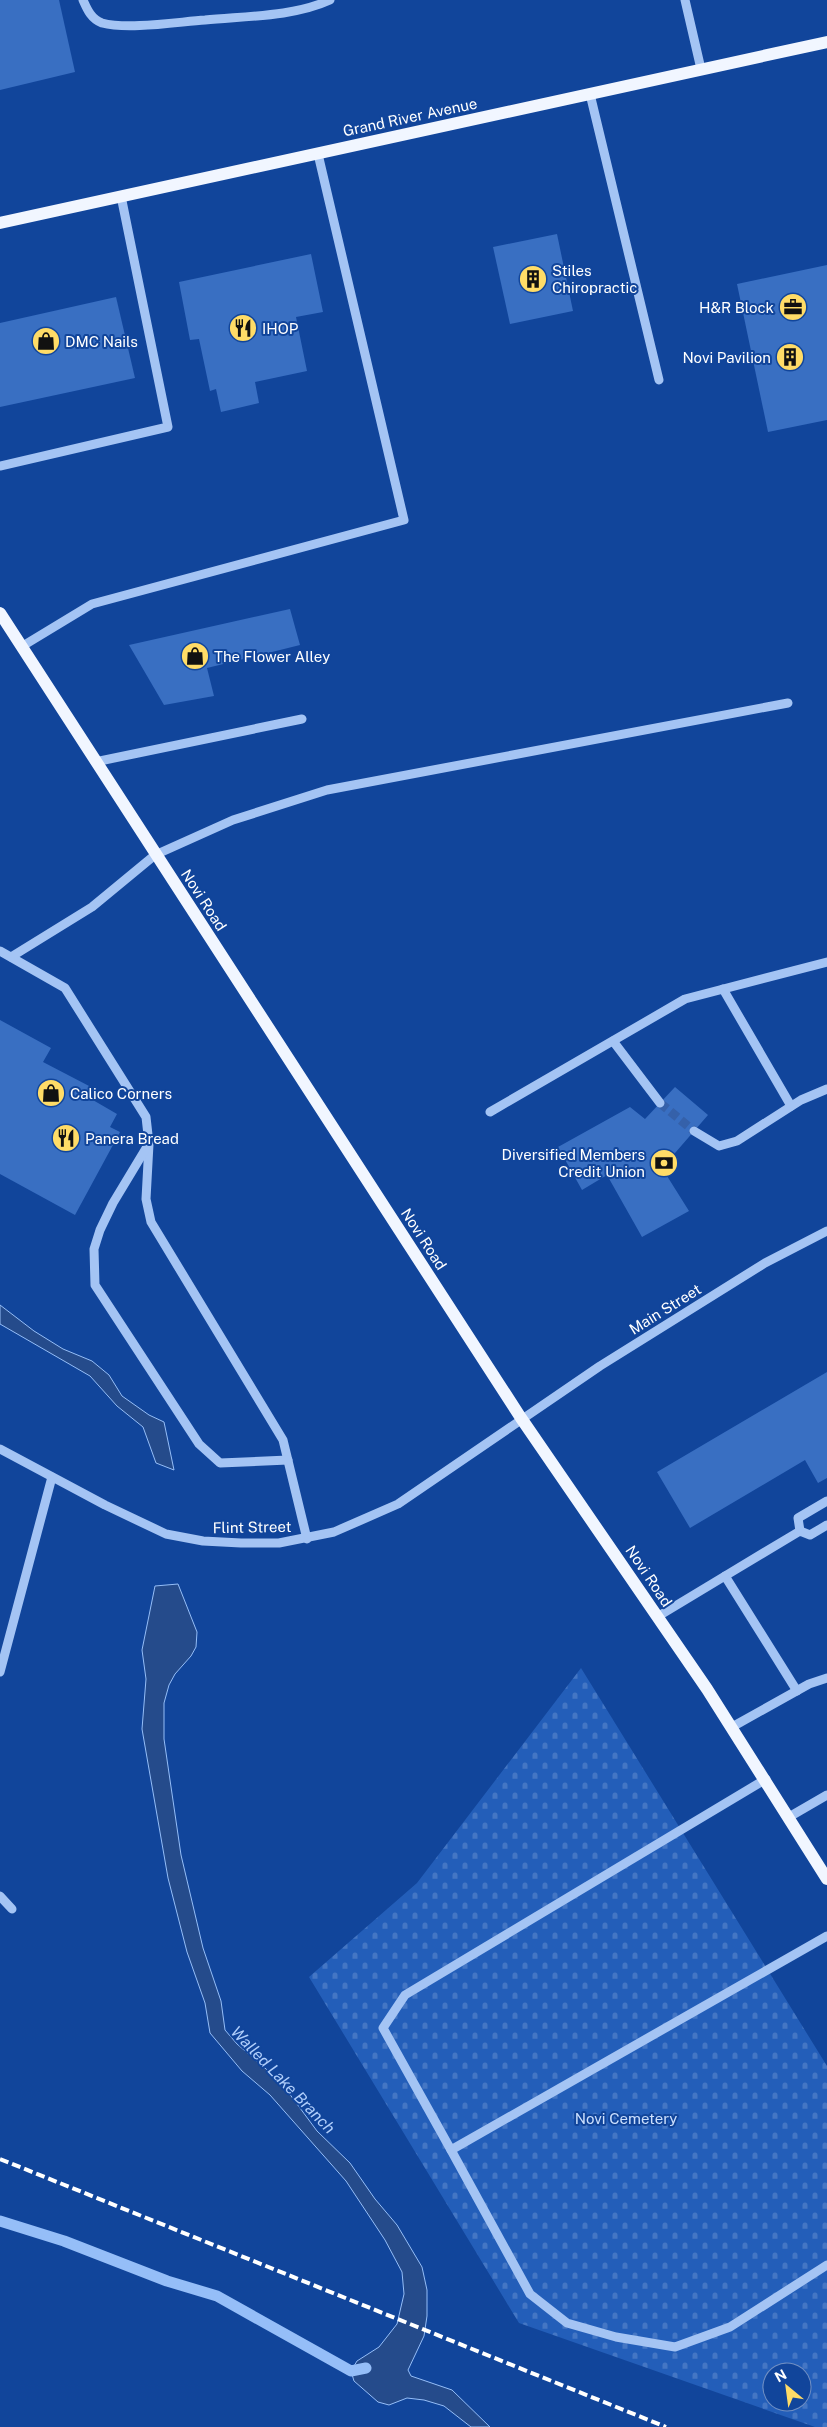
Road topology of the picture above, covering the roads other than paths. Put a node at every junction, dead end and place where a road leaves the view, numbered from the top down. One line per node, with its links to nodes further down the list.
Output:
1 (83, 0): 2 (street)
2 (330, 0)
3 (686, 0): 5 (street)
4 (827, 42): 5 (main road, Grand River Avenue)
5 (701, 69): 6 (main road, Grand River Avenue)
6 (590, 94): 7 (main road, Grand River Avenue); 10 (street)
7 (318, 154): 8 (main road, Grand River Avenue); 13 (street)
8 (121, 196): 9 (main road, Grand River Avenue); 11 (street)
9 (0, 223)
10 (659, 380)
11 (0, 466)
12 (0, 613): 13 (main road, Novi Road)
13 (21, 647): 16 (main road, Novi Road)
14 (788, 703): 17 (street)
15 (302, 719): 16 (street)
16 (95, 762): 17 (main road, Novi Road)
17 (155, 855): 19 (street); 30 (main road, Novi Road)
18 (0, 952): 19 (street)
19 (10, 957): 28 (street)
20 (827, 962): 21 (street)
21 (723, 989): 22 (street); 25 (street)
22 (613, 1041): 24 (street); 26 (street)
23 (827, 1089): 25 (street)
24 (660, 1103)
25 (791, 1106): 27 (street)
26 (490, 1112)
27 (694, 1131)
28 (148, 1144): 32 (street); 32 (street)
29 (827, 1231): 30 (street, Main Street)
30 (521, 1418): 37 (street, Flint Street); 39 (main road, Novi Road)
31 (0, 1449): 33 (street, Flint Street)
32 (288, 1460): 37 (street)
33 (52, 1477): 37 (street, Flint Street); 40 (street)
34 (827, 1501): 36 (street)
35 (827, 1525): 36 (street)
36 (800, 1531): 38 (street)
37 (307, 1539)
38 (725, 1576): 39 (street); 42 (street)
39 (657, 1617): 43 (main road, Novi Road)
40 (0, 1672)
41 (827, 1678): 42 (street)
42 (797, 1691): 43 (street)
43 (732, 1727): 44 (main road, Novi Road)
44 (766, 1779): 46 (main road, Novi Road); 51 (street)
45 (827, 1795): 46 (street)
46 (789, 1818): 47 (main road, Novi Road)
47 (827, 1879)
48 (0, 1896): 49 (street)
49 (12, 1909)
50 (827, 1936): 51 (street)
51 (451, 2150): 52 (street)
52 (827, 2265)

